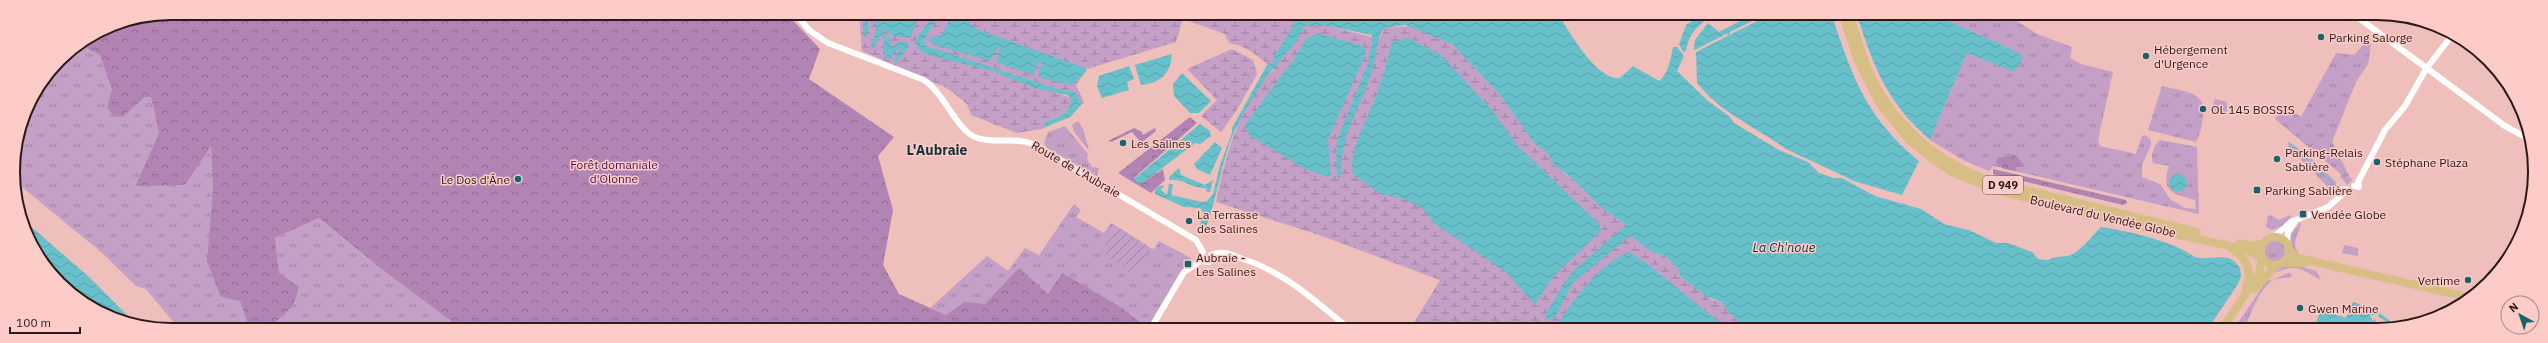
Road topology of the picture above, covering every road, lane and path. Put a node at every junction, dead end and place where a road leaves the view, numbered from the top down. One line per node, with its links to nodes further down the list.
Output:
1 (801, 20): 13 (street, Route de L'Aubraie)
2 (1844, 20): 11 (main road, Boulevard du Vendée Globe / D 949)
3 (1851, 20): 10 (main road, Boulevard du Vendée Globe / D 949)
4 (2360, 20): 6 (street)
5 (2449, 39): 6 (street)
6 (2426, 69): 7 (street); 8 (street)
7 (2524, 137)
8 (2297, 220): 9 (street); 12 (street)
9 (2275, 236): 10 (main road); 12 (main road)
10 (2262, 244): 15 (main road)
11 (2227, 245): 15 (main road, Boulevard du Vendée Globe / D 949); 20 (main road)
12 (2288, 247): 17 (main road); 18 (main road)
13 (1203, 252): 14 (street); 16 (street)
14 (1211, 255): 16 (street); 22 (street)
15 (2262, 258): 17 (main road); 20 (main road)
16 (1201, 261): 21 (street)
17 (2280, 264): 19 (main road); 24 (main road)
18 (2463, 296)
19 (2458, 299)
20 (2240, 301): 23 (main road)
21 (1154, 323)
22 (1342, 323)
23 (2226, 323)
24 (2232, 323)

